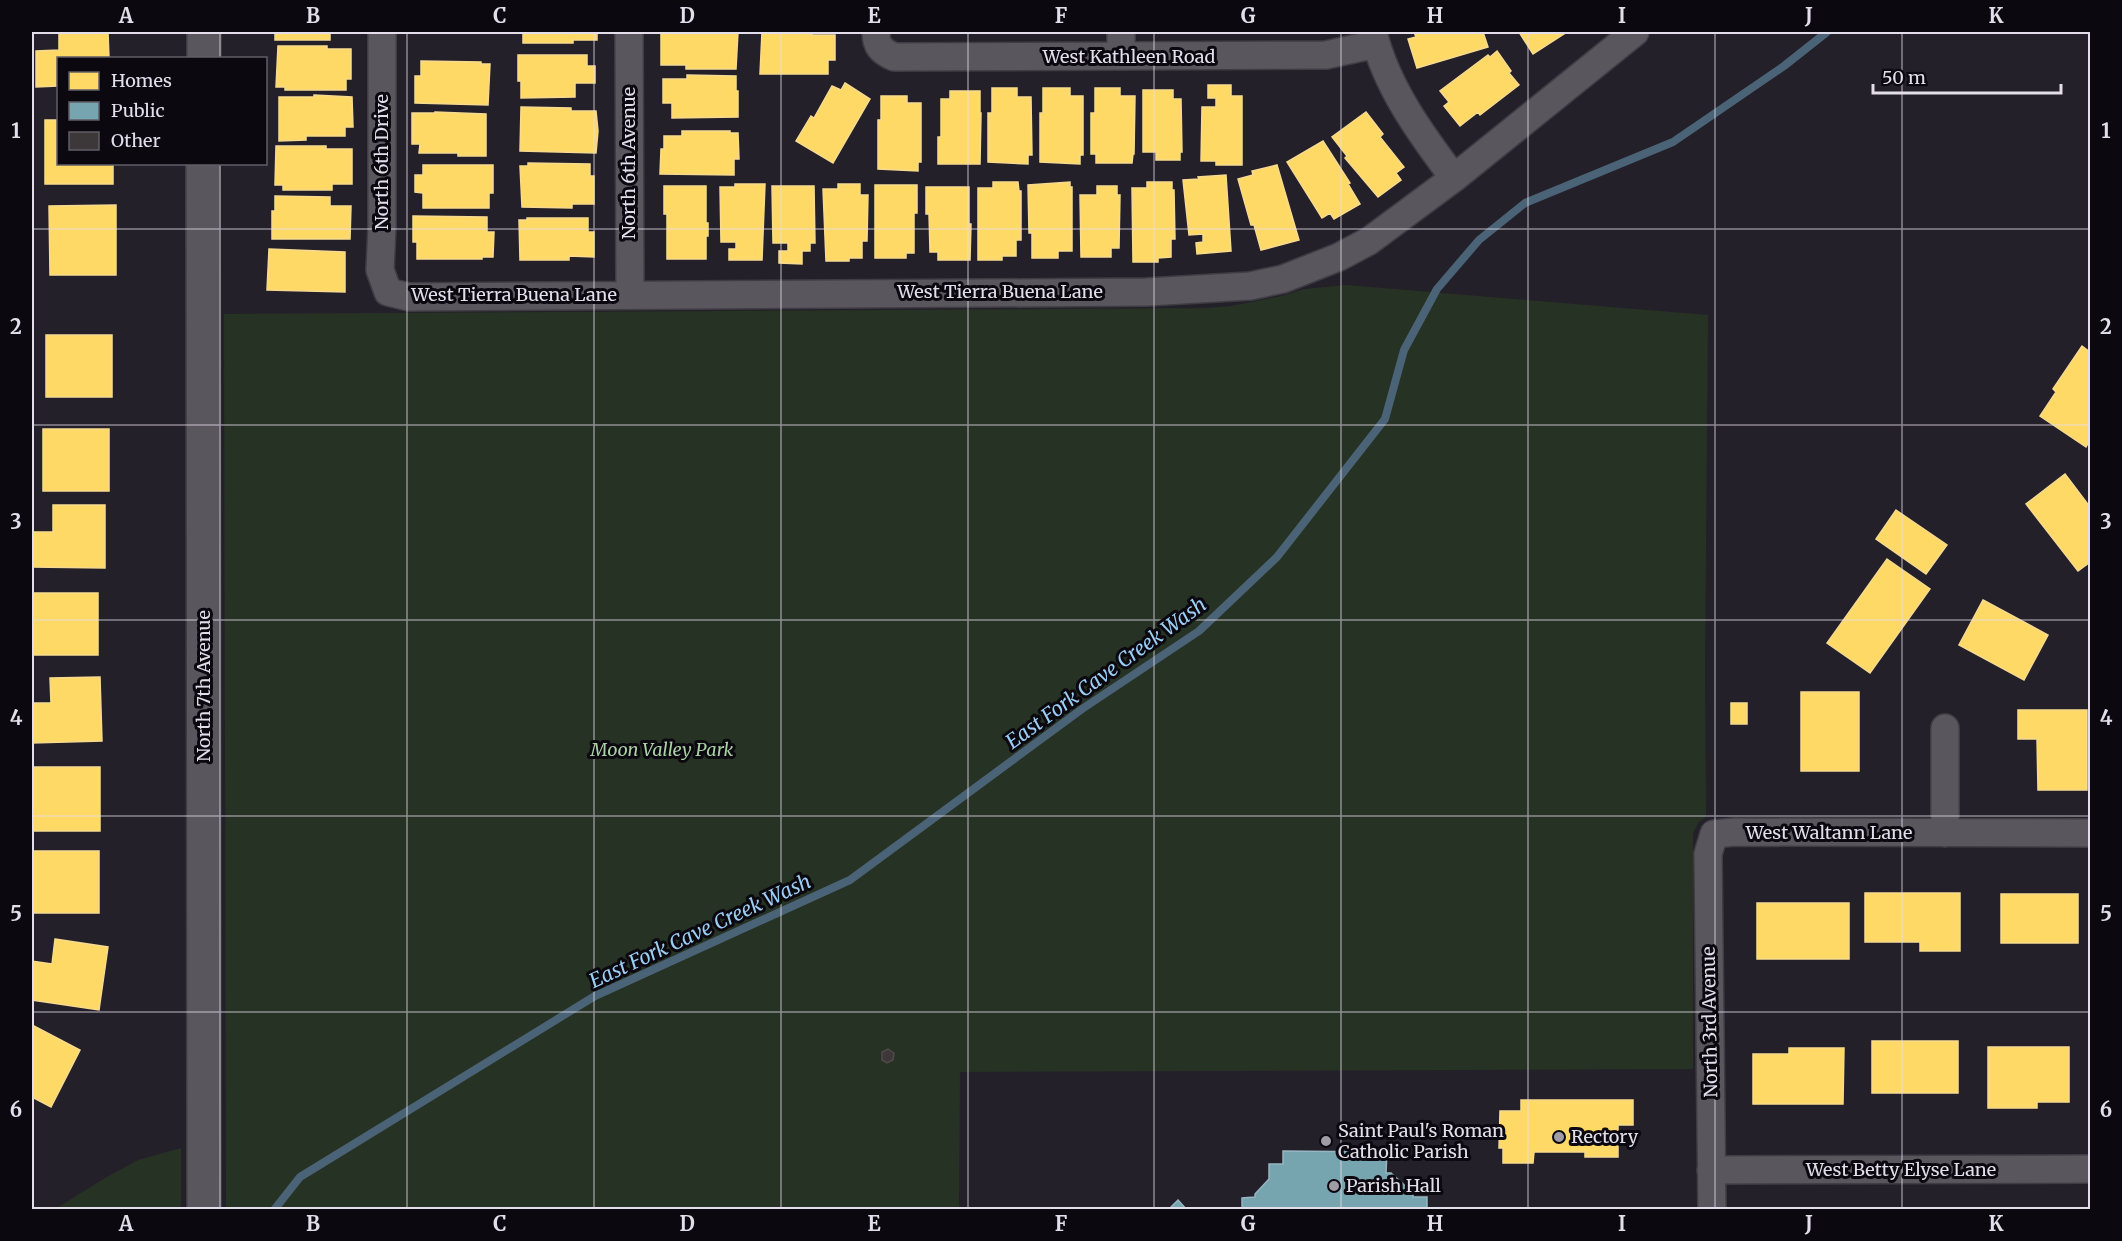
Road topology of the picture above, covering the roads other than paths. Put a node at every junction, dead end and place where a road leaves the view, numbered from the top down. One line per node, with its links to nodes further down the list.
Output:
1 (204, 32): 8 (street)
2 (382, 32): 11 (street, North 6th Drive)
3 (629, 32): 12 (street, North 6th Avenue)
4 (1635, 32): 10 (street, West Tierra Buena Lane)
5 (1375, 38): 7 (street, West Kathleen Road); 10 (street)
6 (879, 41): 7 (street, West Kathleen Road)
7 (1121, 44)
8 (204, 57)
9 (203, 165): 19 (street, North 7th Avenue)
10 (1454, 178): 12 (street, West Tierra Buena Lane)
11 (388, 292): 12 (street, West Tierra Buena Lane)
12 (630, 295)
13 (1945, 728): 14 (street)
14 (1945, 833): 15 (street, West Waltann Lane); 16 (street, West Waltann Lane)
15 (2091, 833)
16 (1714, 834): 18 (street, North 3rd Avenue)
17 (2091, 1169): 18 (street, West Betty Elyse Lane)
18 (1711, 1170): 20 (street, North 3rd Avenue)
19 (204, 1209)
20 (1712, 1209)

